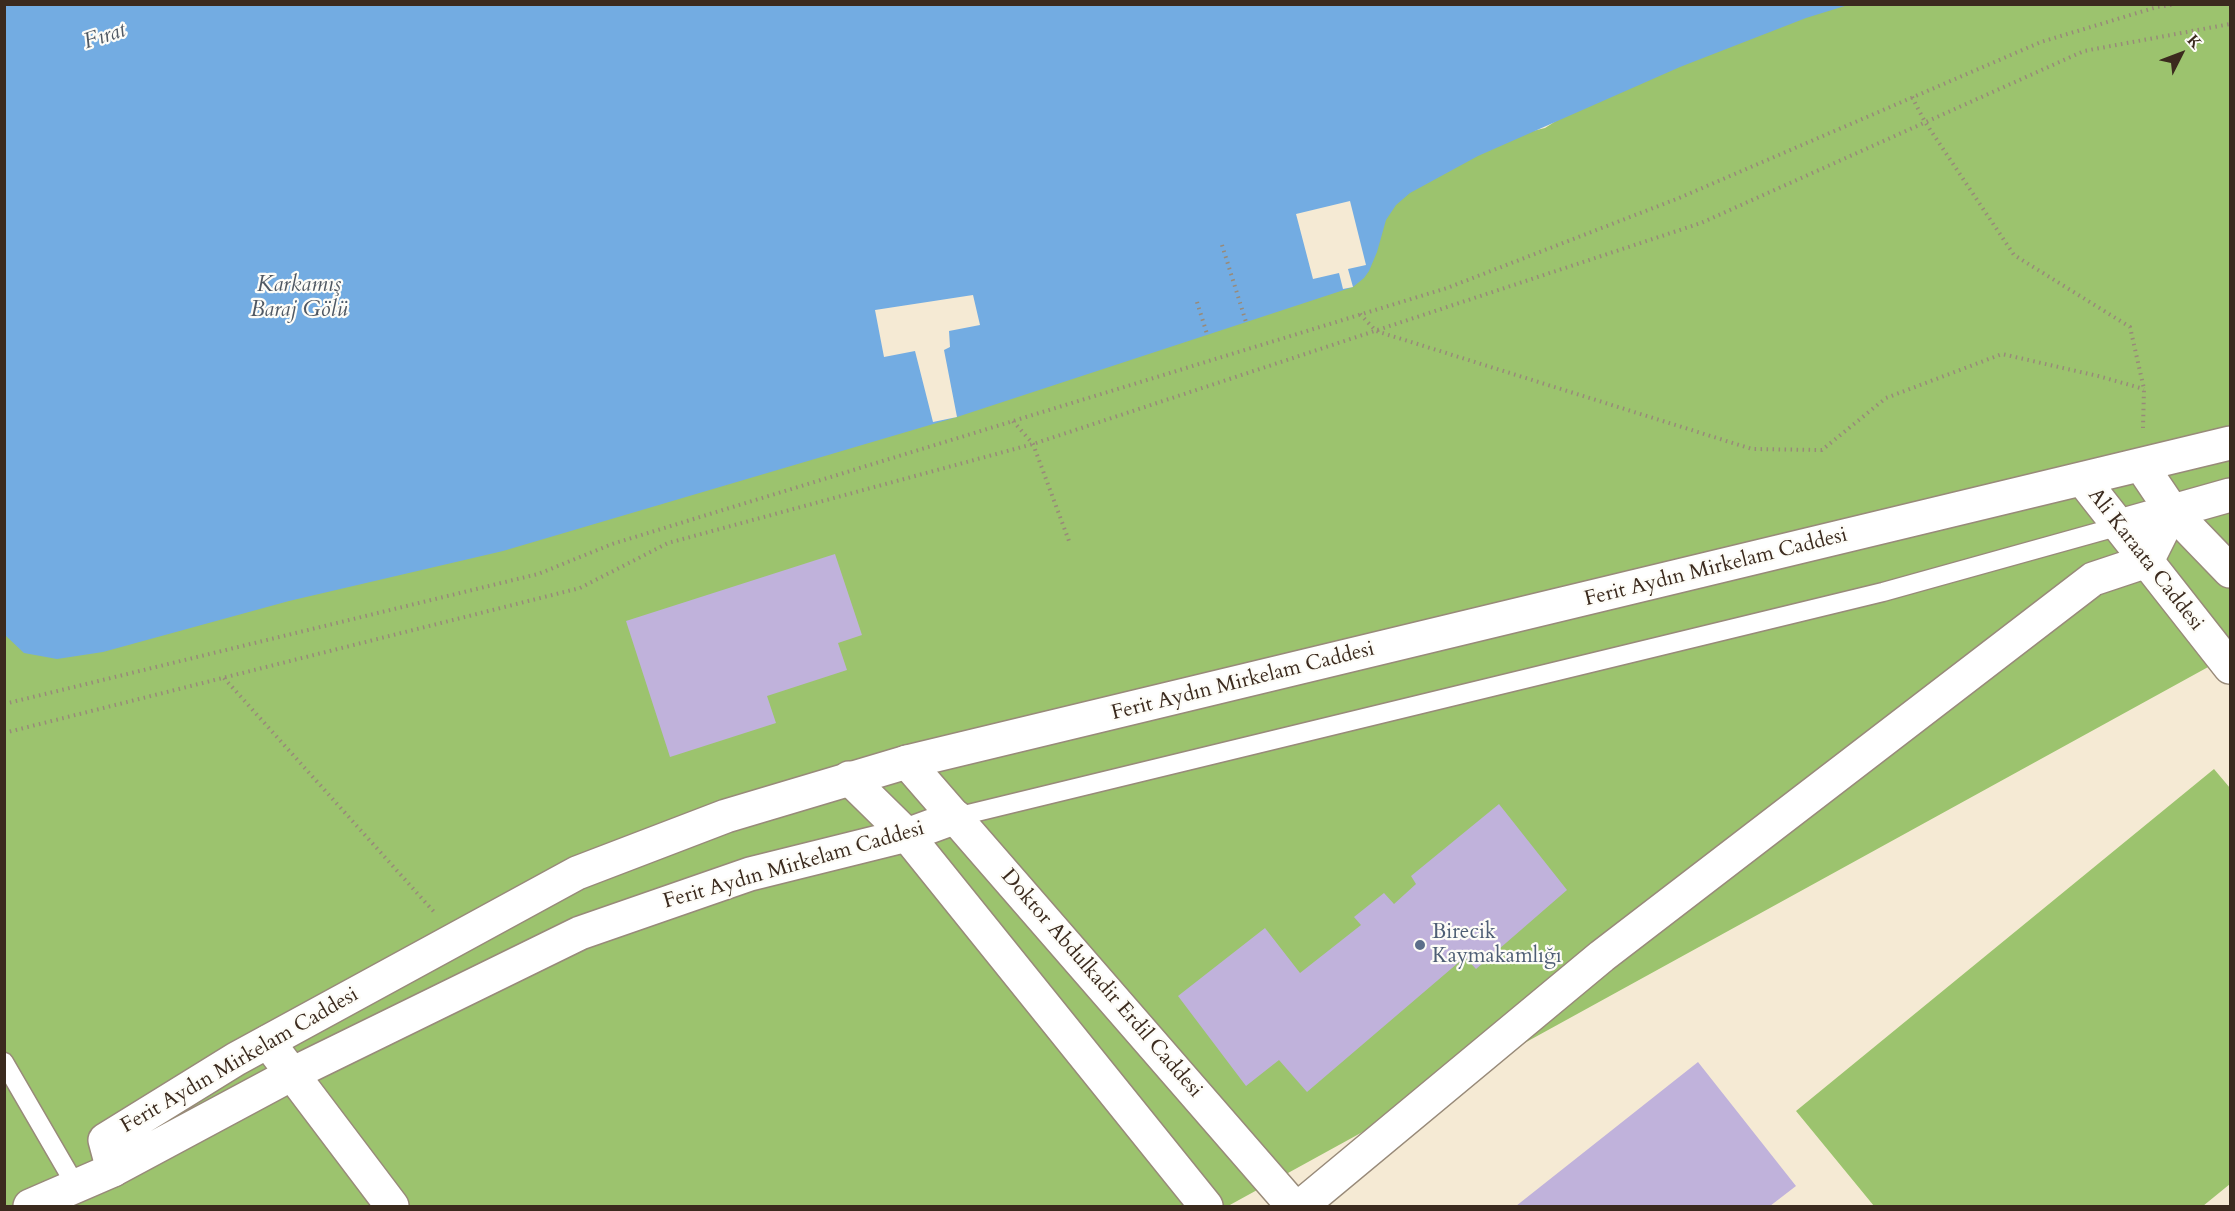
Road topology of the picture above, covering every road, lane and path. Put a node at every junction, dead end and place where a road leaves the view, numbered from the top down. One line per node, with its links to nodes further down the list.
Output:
1 (2176, 4): 3 (path)
2 (2230, 24): 4 (path)
3 (1912, 97): 4 (path); 7 (path)
4 (1925, 122): 9 (path); 9 (path)
5 (1222, 245): 8 (path)
6 (1197, 302): 10 (path)
7 (1360, 314): 9 (path); 11 (path)
8 (1246, 321)
9 (1376, 331): 13 (path)
10 (1207, 334)
11 (1013, 421): 13 (path); 24 (path)
12 (2230, 443): 14 (street, Ferit Aydın Mirkelam Caddesi)
13 (1033, 444): 19 (path); 23 (path)
14 (2141, 465): 15 (street, Ferit Aydın Mirkelam Caddesi); 17 (street)
15 (2083, 480): 18 (street, Ali Karaata Caddesi); 26 (street, Ferit Aydın Mirkelam Caddesi)
16 (2230, 495): 17 (street, Ferit Aydın Mirkelam Caddesi)
17 (2172, 511): 18 (street, Ferit Aydın Mirkelam Caddesi); 20 (street); 21 (street)
18 (2120, 526): 20 (street, Ali Karaata Caddesi); 28 (lane, Ferit Aydın Mirkelam Caddesi)
19 (1069, 541)
20 (2147, 561): 22 (street, Ali Karaata Caddesi); 40 (street)
21 (2230, 571)
22 (2230, 667)
23 (223, 677): 25 (path); 30 (path)
24 (4, 704)
25 (4, 733)
26 (907, 762): 27 (street, Ferit Aydın Mirkelam Caddesi); 28 (street, Doktor Abdulkadir Erdil Caddesi)
27 (849, 778): 29 (street); 30 (street, Ferit Aydın Mirkelam Caddesi)
28 (956, 817): 29 (street, Ferit Aydın Mirkelam Caddesi); 39 (street, Doktor Abdulkadir Erdil Caddesi)
29 (907, 835): 33 (street, Ferit Aydın Mirkelam Caddesi); 38 (street)
30 (458, 938): 31 (street, Ferit Aydın Mirkelam Caddesi)
31 (268, 1042): 33 (street); 34 (street, Ferit Aydın Mirkelam Caddesi)
32 (4, 1062): 35 (lane)
33 (292, 1074): 34 (street, Ferit Aydın Mirkelam Caddesi); 37 (street)
34 (113, 1170): 35 (street)
35 (76, 1186): 36 (street)
36 (30, 1206)
37 (392, 1206)
38 (1206, 1206)
39 (1293, 1206)
40 (1301, 1206)

